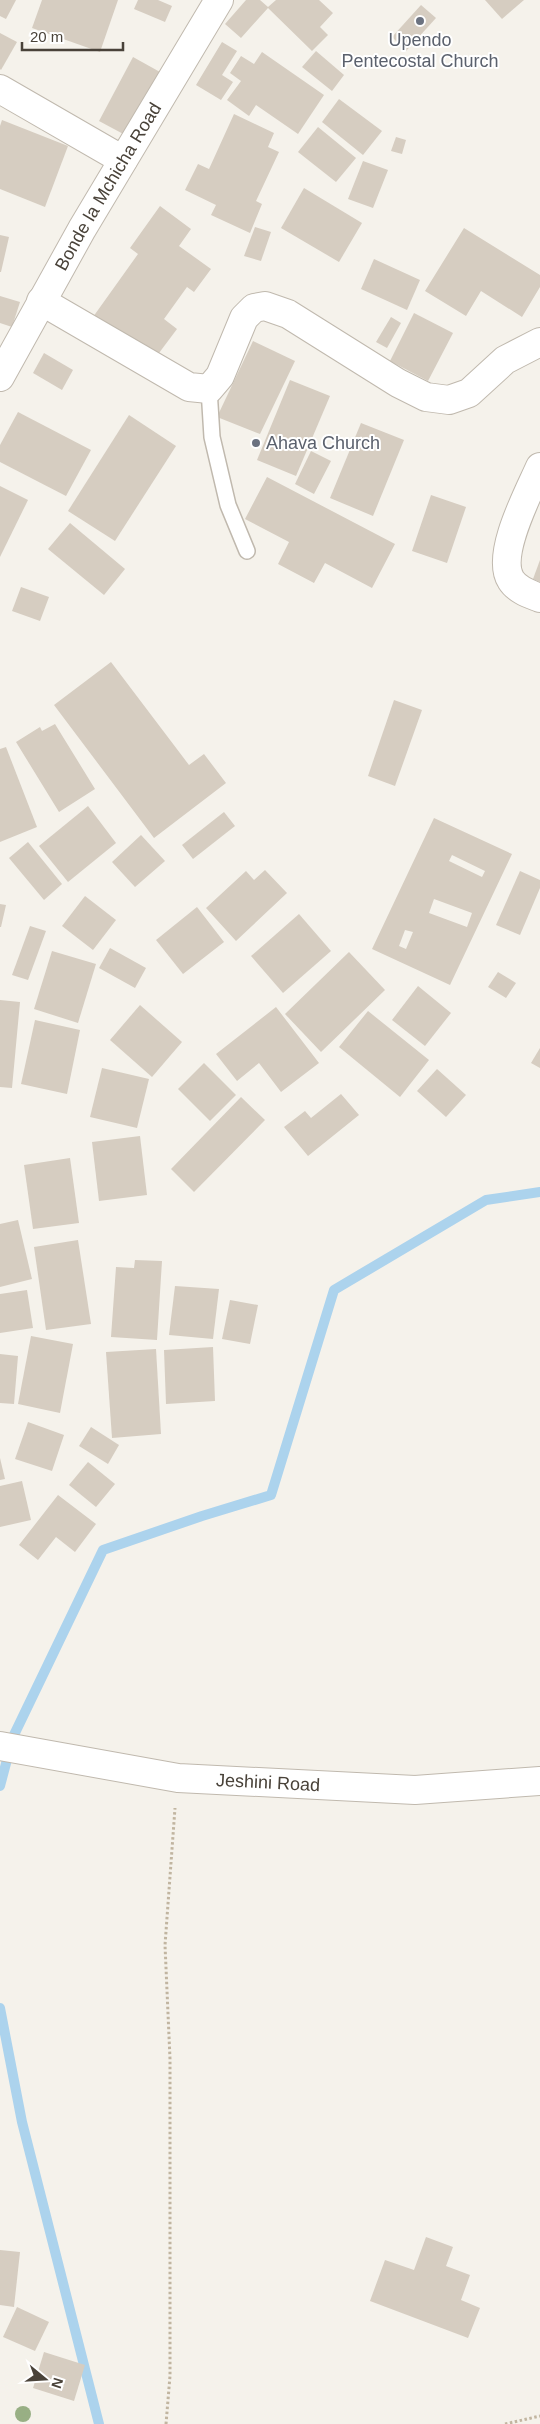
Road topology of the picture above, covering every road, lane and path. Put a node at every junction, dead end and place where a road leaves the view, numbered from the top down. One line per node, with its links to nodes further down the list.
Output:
1 (219, 0): 3 (street, Bonde la Mchicha Road)
2 (0, 89): 3 (street)
3 (123, 160): 4 (street, Bonde la Mchicha Road)
4 (40, 301): 5 (street, Bonde la Mchicha Road); 8 (street)
5 (9, 338): 7 (street, Bonde la Mchicha Road)
6 (540, 342): 8 (street)
7 (0, 377)
8 (210, 389): 10 (lane)
9 (540, 467): 11 (street)
10 (247, 551)
11 (540, 598)
12 (0, 1746): 13 (street, Jeshini Road)
13 (178, 1778): 14 (street, Jeshini Road); 16 (path)
14 (540, 1781)
15 (540, 2416): 17 (path)
16 (166, 2424)
17 (505, 2424)

